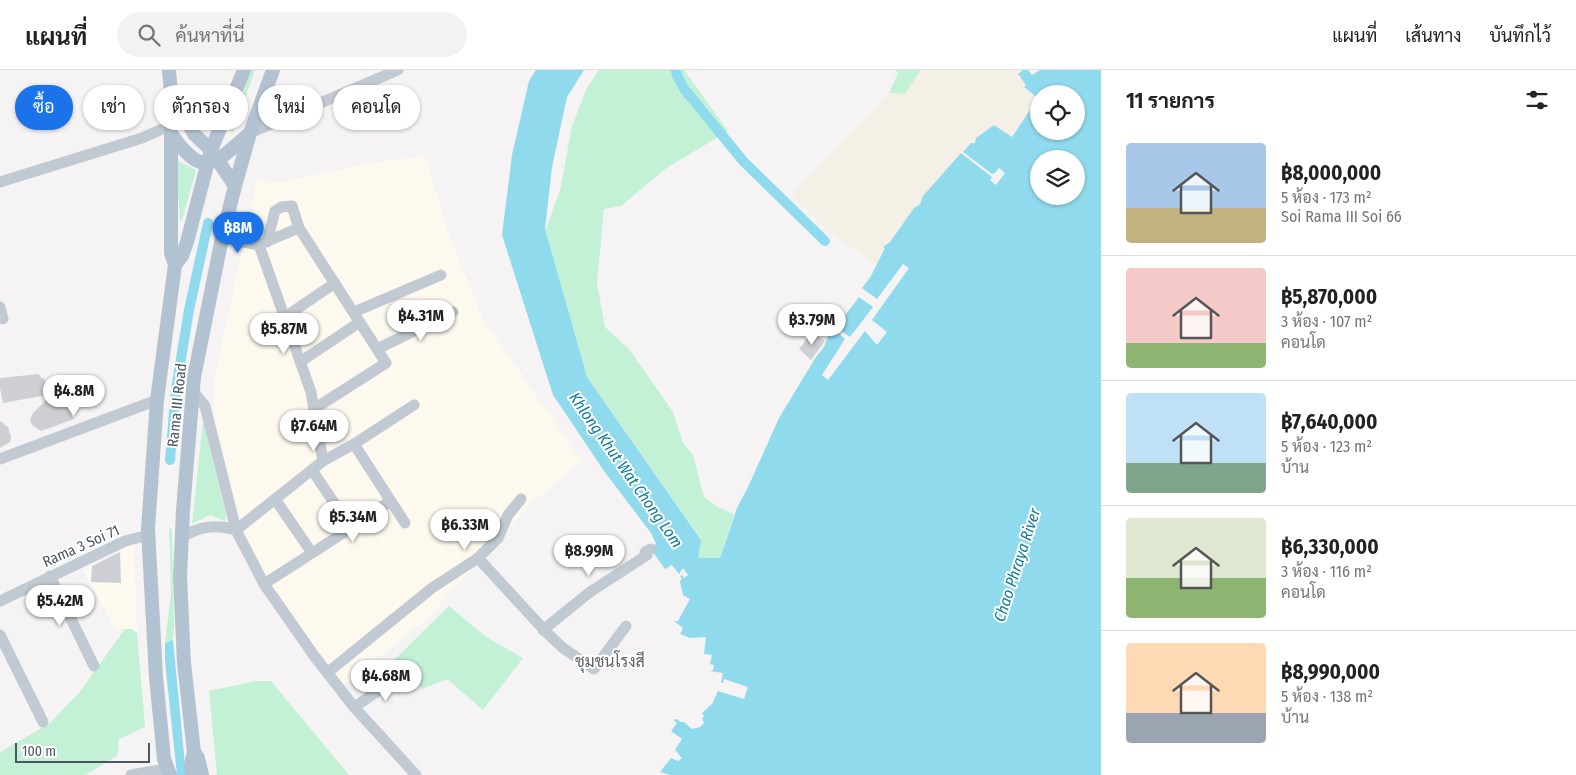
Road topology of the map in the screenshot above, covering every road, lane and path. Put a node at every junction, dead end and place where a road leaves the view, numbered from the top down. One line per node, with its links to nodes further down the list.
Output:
1 (169, 70): 6 (main road)
2 (235, 70): 7 (main road, Rama III Road)
3 (244, 70): 8 (main road, Rama III Road)
4 (273, 70): 12 (main road, Rama III Road)
5 (398, 70): 12 (street)
6 (172, 85)
7 (230, 85)
8 (237, 85)
9 (171, 130): 13 (main road); 14 (street); 19 (main road)
10 (192, 130): 13 (main road)
11 (220, 130): 13 (main road, Rama III Road)
12 (250, 133): 13 (main road); 15 (main road, Rama III Road)
13 (212, 158): 15 (main road); 19 (main road, Rama III Road)
14 (0, 182)
15 (235, 186): 17 (main road, Rama III Road)
16 (299, 228): 18 (street); 18 (street); 21 (street)
17 (222, 238): 18 (street); 29 (main road, Rama III Road)
18 (263, 243): 24 (street)
19 (175, 265): 30 (main road, Rama III Road)
20 (441, 275): 25 (street)
21 (335, 283): 24 (street); 25 (street)
22 (0, 306): 26 (street)
23 (454, 312): 27 (street)
24 (285, 317): 28 (street)
25 (357, 317): 27 (street); 28 (street)
26 (3, 319)
27 (377, 349): 32 (street)
28 (300, 362): 32 (street)
29 (193, 391): 42 (street); 44 (main road, Rama III Road)
30 (157, 400): 34 (street); 43 (main road, Rama III Road)
31 (414, 405): 33 (street)
32 (314, 409): 35 (street)
33 (354, 444): 35 (street); 39 (street)
34 (0, 458)
35 (323, 461): 36 (street)
36 (312, 470): 37 (street); 46 (street)
37 (275, 499): 42 (street); 46 (street)
38 (521, 499): 47 (street)
39 (390, 501): 40 (street); 41 (street)
40 (369, 516)
41 (405, 523)
42 (236, 530): 44 (street); 49 (street)
43 (148, 535): 48 (street, Rama 3 Soi 71); 60 (main road, Rama III Road)
44 (181, 538): 59 (main road, Rama III Road)
45 (651, 549): 52 (street)
46 (312, 554): 49 (street)
47 (478, 558): 52 (street); 55 (street)
48 (50, 576): 50 (street, Rama 3 Soi 71); 54 (street)
49 (264, 584): 55 (street)
50 (0, 601)
51 (626, 626): 52 (street)
52 (543, 630)
53 (0, 635): 58 (street)
54 (94, 666)
55 (327, 672): 57 (street)
56 (402, 675): 57 (street)
57 (354, 707): 64 (street)
58 (43, 722)
59 (194, 752): 62 (main road, Rama III Road); 63 (main road, Rama III Road)
60 (163, 770): 61 (street)
61 (131, 775)
62 (192, 775)
63 (202, 775)
64 (416, 775)

